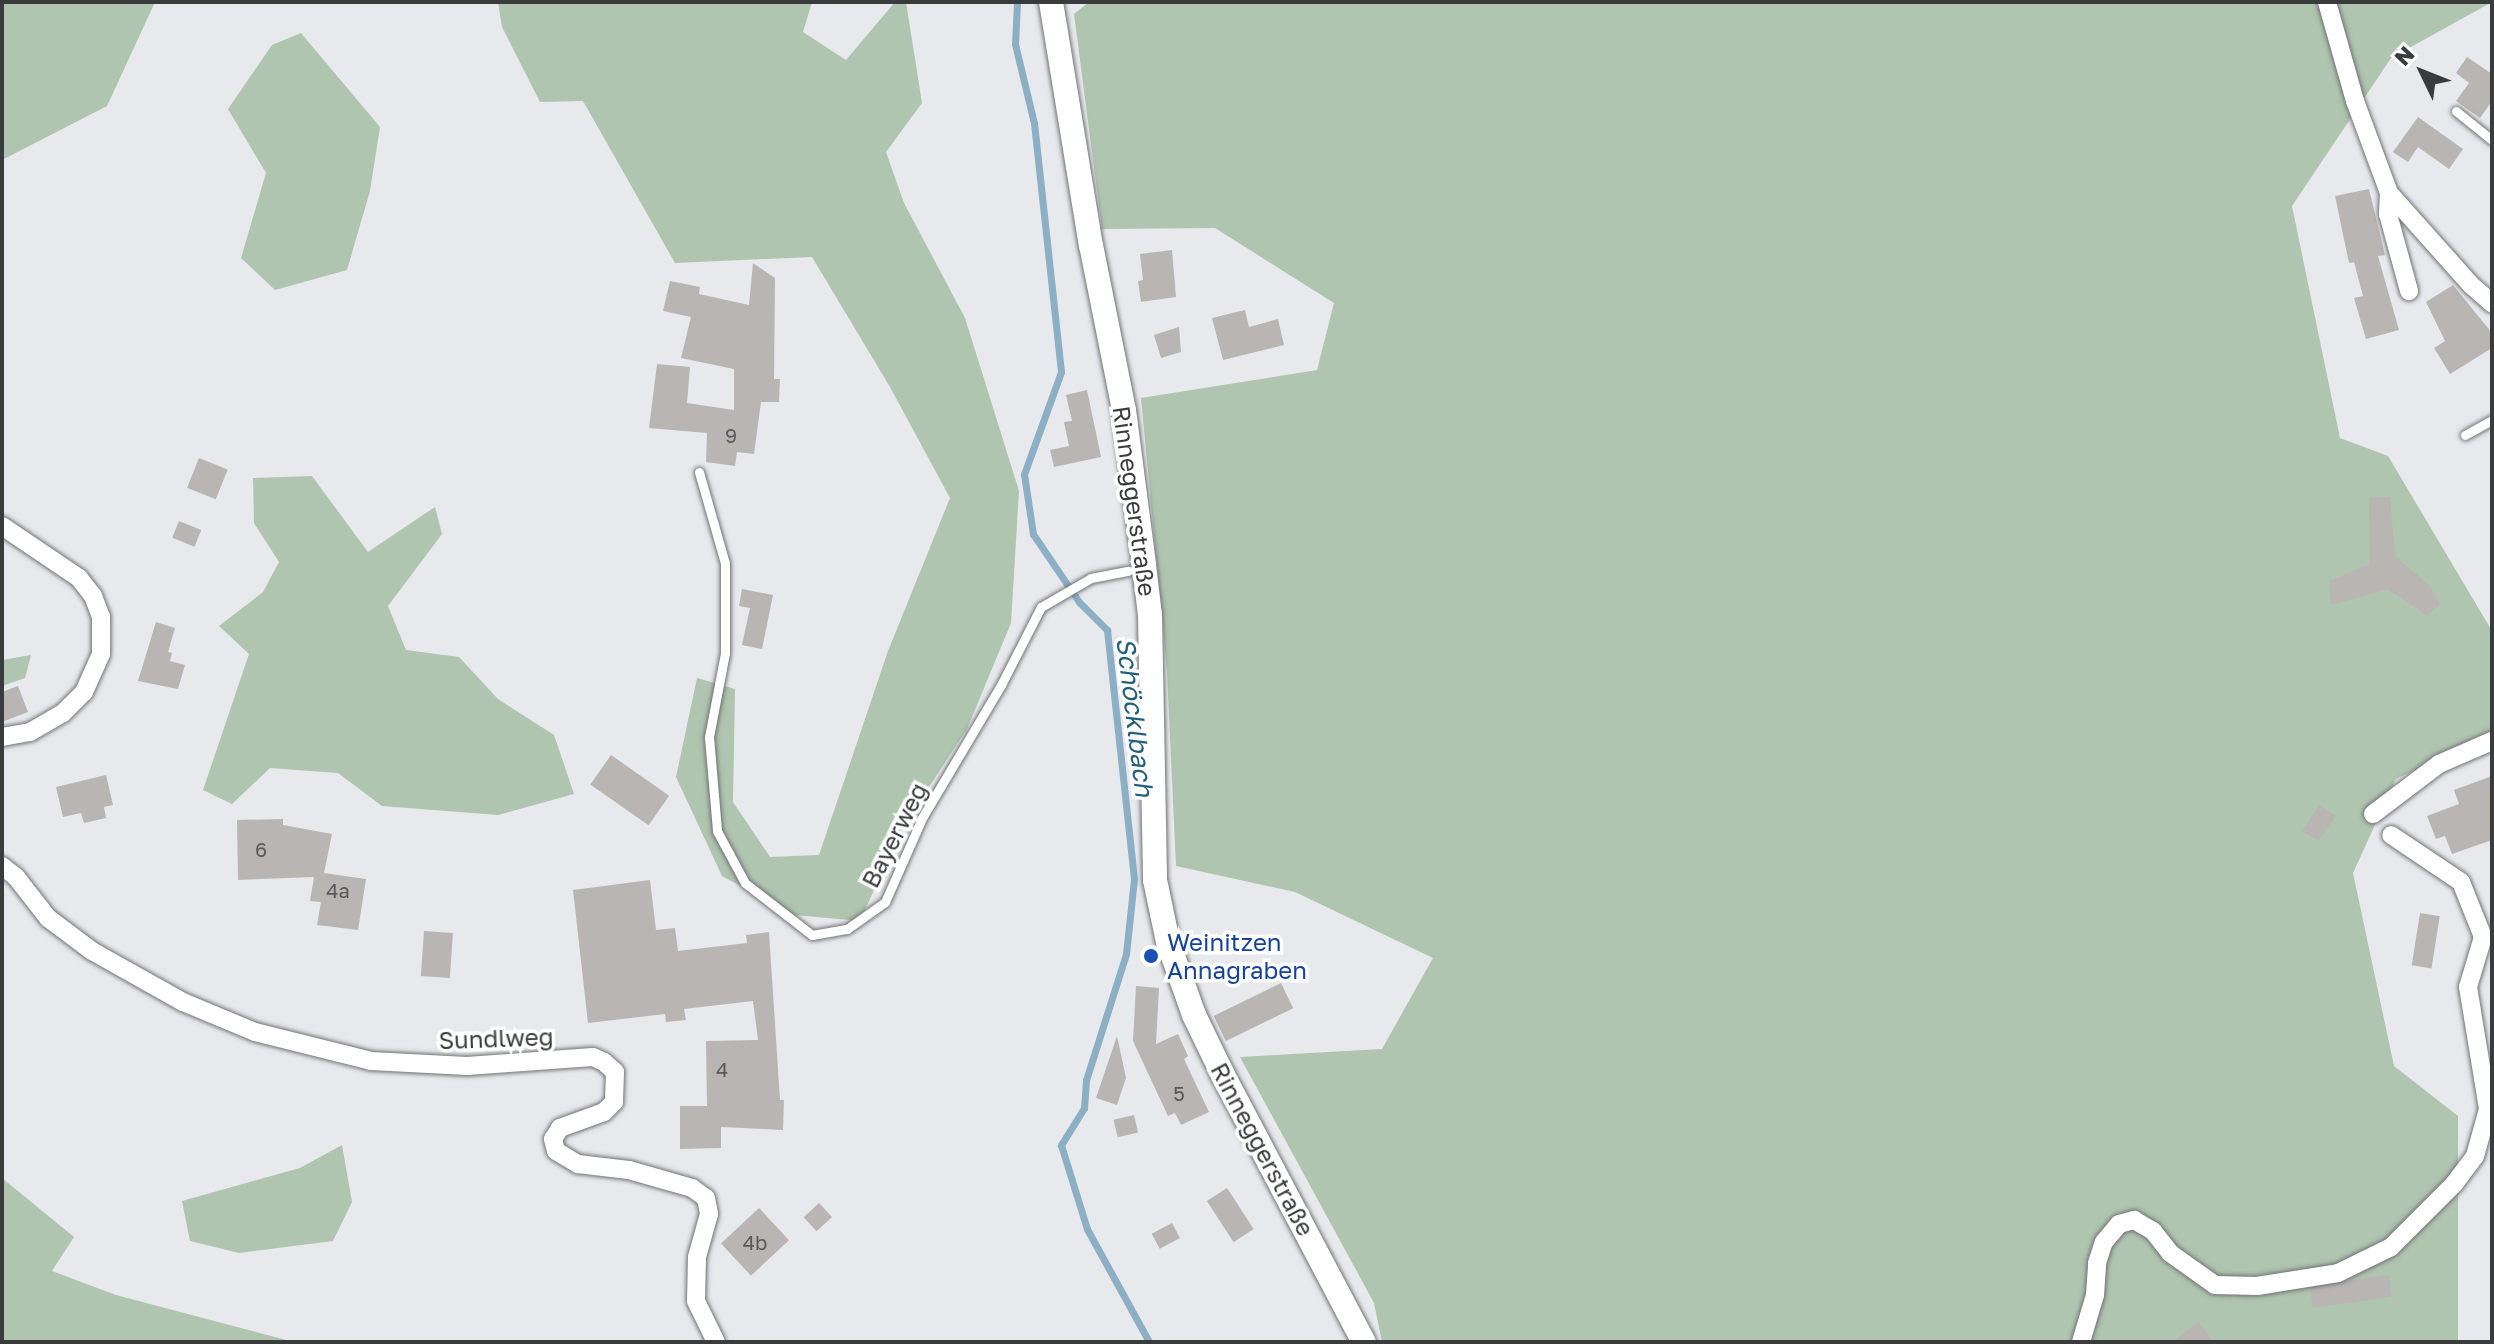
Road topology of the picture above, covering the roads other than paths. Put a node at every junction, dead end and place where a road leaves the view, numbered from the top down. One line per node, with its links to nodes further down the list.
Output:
1 (1051, 2): 19 (main road, Rinneggerstraße)
2 (2327, 2): 5 (street)
3 (2456, 111): 4 (lane)
4 (2492, 140)
5 (2389, 193): 6 (street); 7 (street)
6 (2409, 291)
7 (2492, 303)
8 (2492, 420): 9 (lane)
9 (2465, 435)
10 (699, 472): 12 (lane, Bayerweg)
11 (2, 526): 13 (street)
12 (1128, 571)
13 (2, 737)
14 (2492, 741): 15 (street)
15 (2373, 814)
16 (2391, 835): 20 (street)
17 (2, 866): 18 (street, Sundlweg)
18 (716, 1342)
19 (1364, 1342)
20 (2081, 1342)

